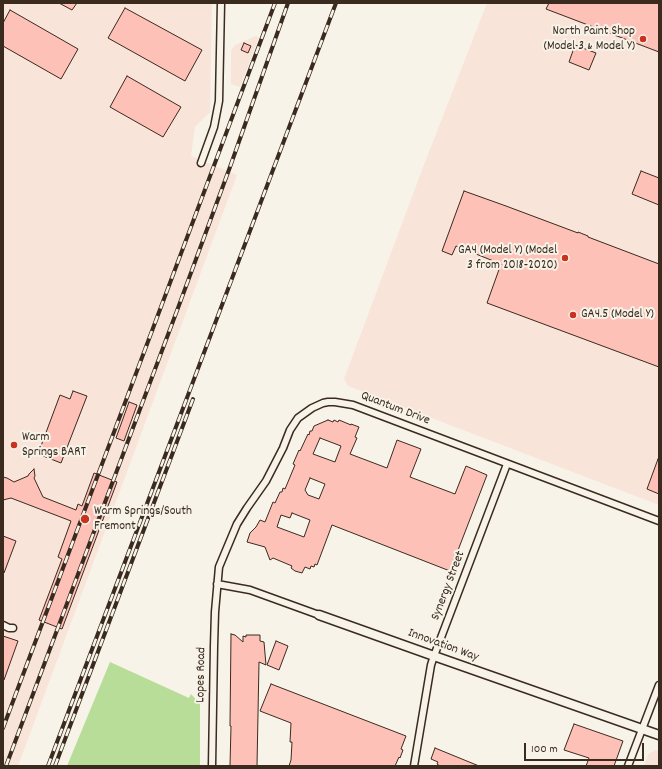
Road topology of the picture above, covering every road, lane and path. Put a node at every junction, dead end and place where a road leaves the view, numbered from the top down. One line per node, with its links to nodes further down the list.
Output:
1 (221, 3): 2 (street)
2 (201, 163)
3 (507, 464): 4 (street, Quantum Drive); 5 (street, Quantum Drive); 9 (street, Synergy Street)
4 (659, 522)
5 (217, 584): 6 (street, Innovation Way); 13 (street, Lopes Road)
6 (318, 614): 9 (street, Innovation Way)
7 (3, 626): 8 (street)
8 (13, 628)
9 (434, 656): 11 (street, Innovation Way); 14 (street, Synergy Street)
10 (658, 689): 11 (street)
11 (642, 729): 12 (street, Innovation Way); 15 (street)
12 (659, 735)
13 (212, 766)
14 (414, 766)
15 (628, 766)

